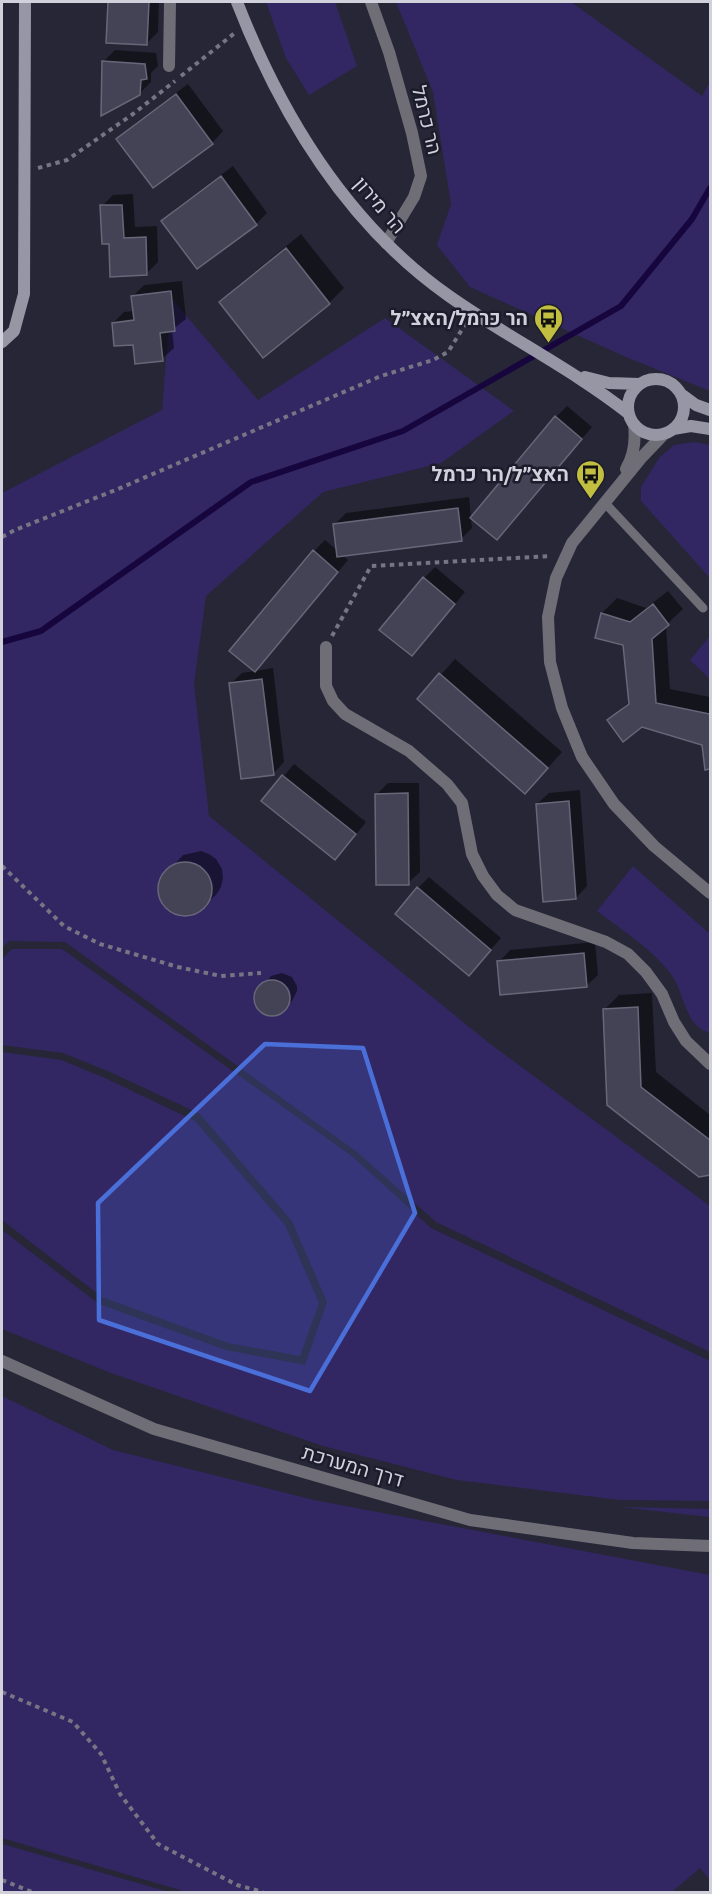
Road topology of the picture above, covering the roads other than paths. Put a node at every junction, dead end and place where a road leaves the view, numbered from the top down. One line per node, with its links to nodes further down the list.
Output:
1 (25, 2): 7 (street)
2 (170, 2): 5 (street)
3 (237, 2): 6 (street, הר מירון)
4 (371, 2): 6 (street, הר כרמל)
5 (169, 66)
6 (386, 243): 8 (street, הר מירון)
7 (2, 342)
8 (567, 370): 9 (street, הר מירון); 12 (street, הר מירון)
9 (640, 384): 10 (street); 12 (street)
10 (681, 394): 11 (street); 15 (street)
11 (711, 410)
12 (628, 412): 13 (street)
13 (634, 425): 15 (street); 16 (street)
14 (711, 429): 15 (street)
15 (668, 432): 16 (street)
16 (614, 491): 17 (street)
17 (605, 502): 18 (lane); 20 (street)
18 (703, 608)
19 (326, 647): 21 (street)
20 (711, 893)
21 (711, 1064)
22 (2, 1361): 23 (street, דרך המערכת)
23 (711, 1546)

